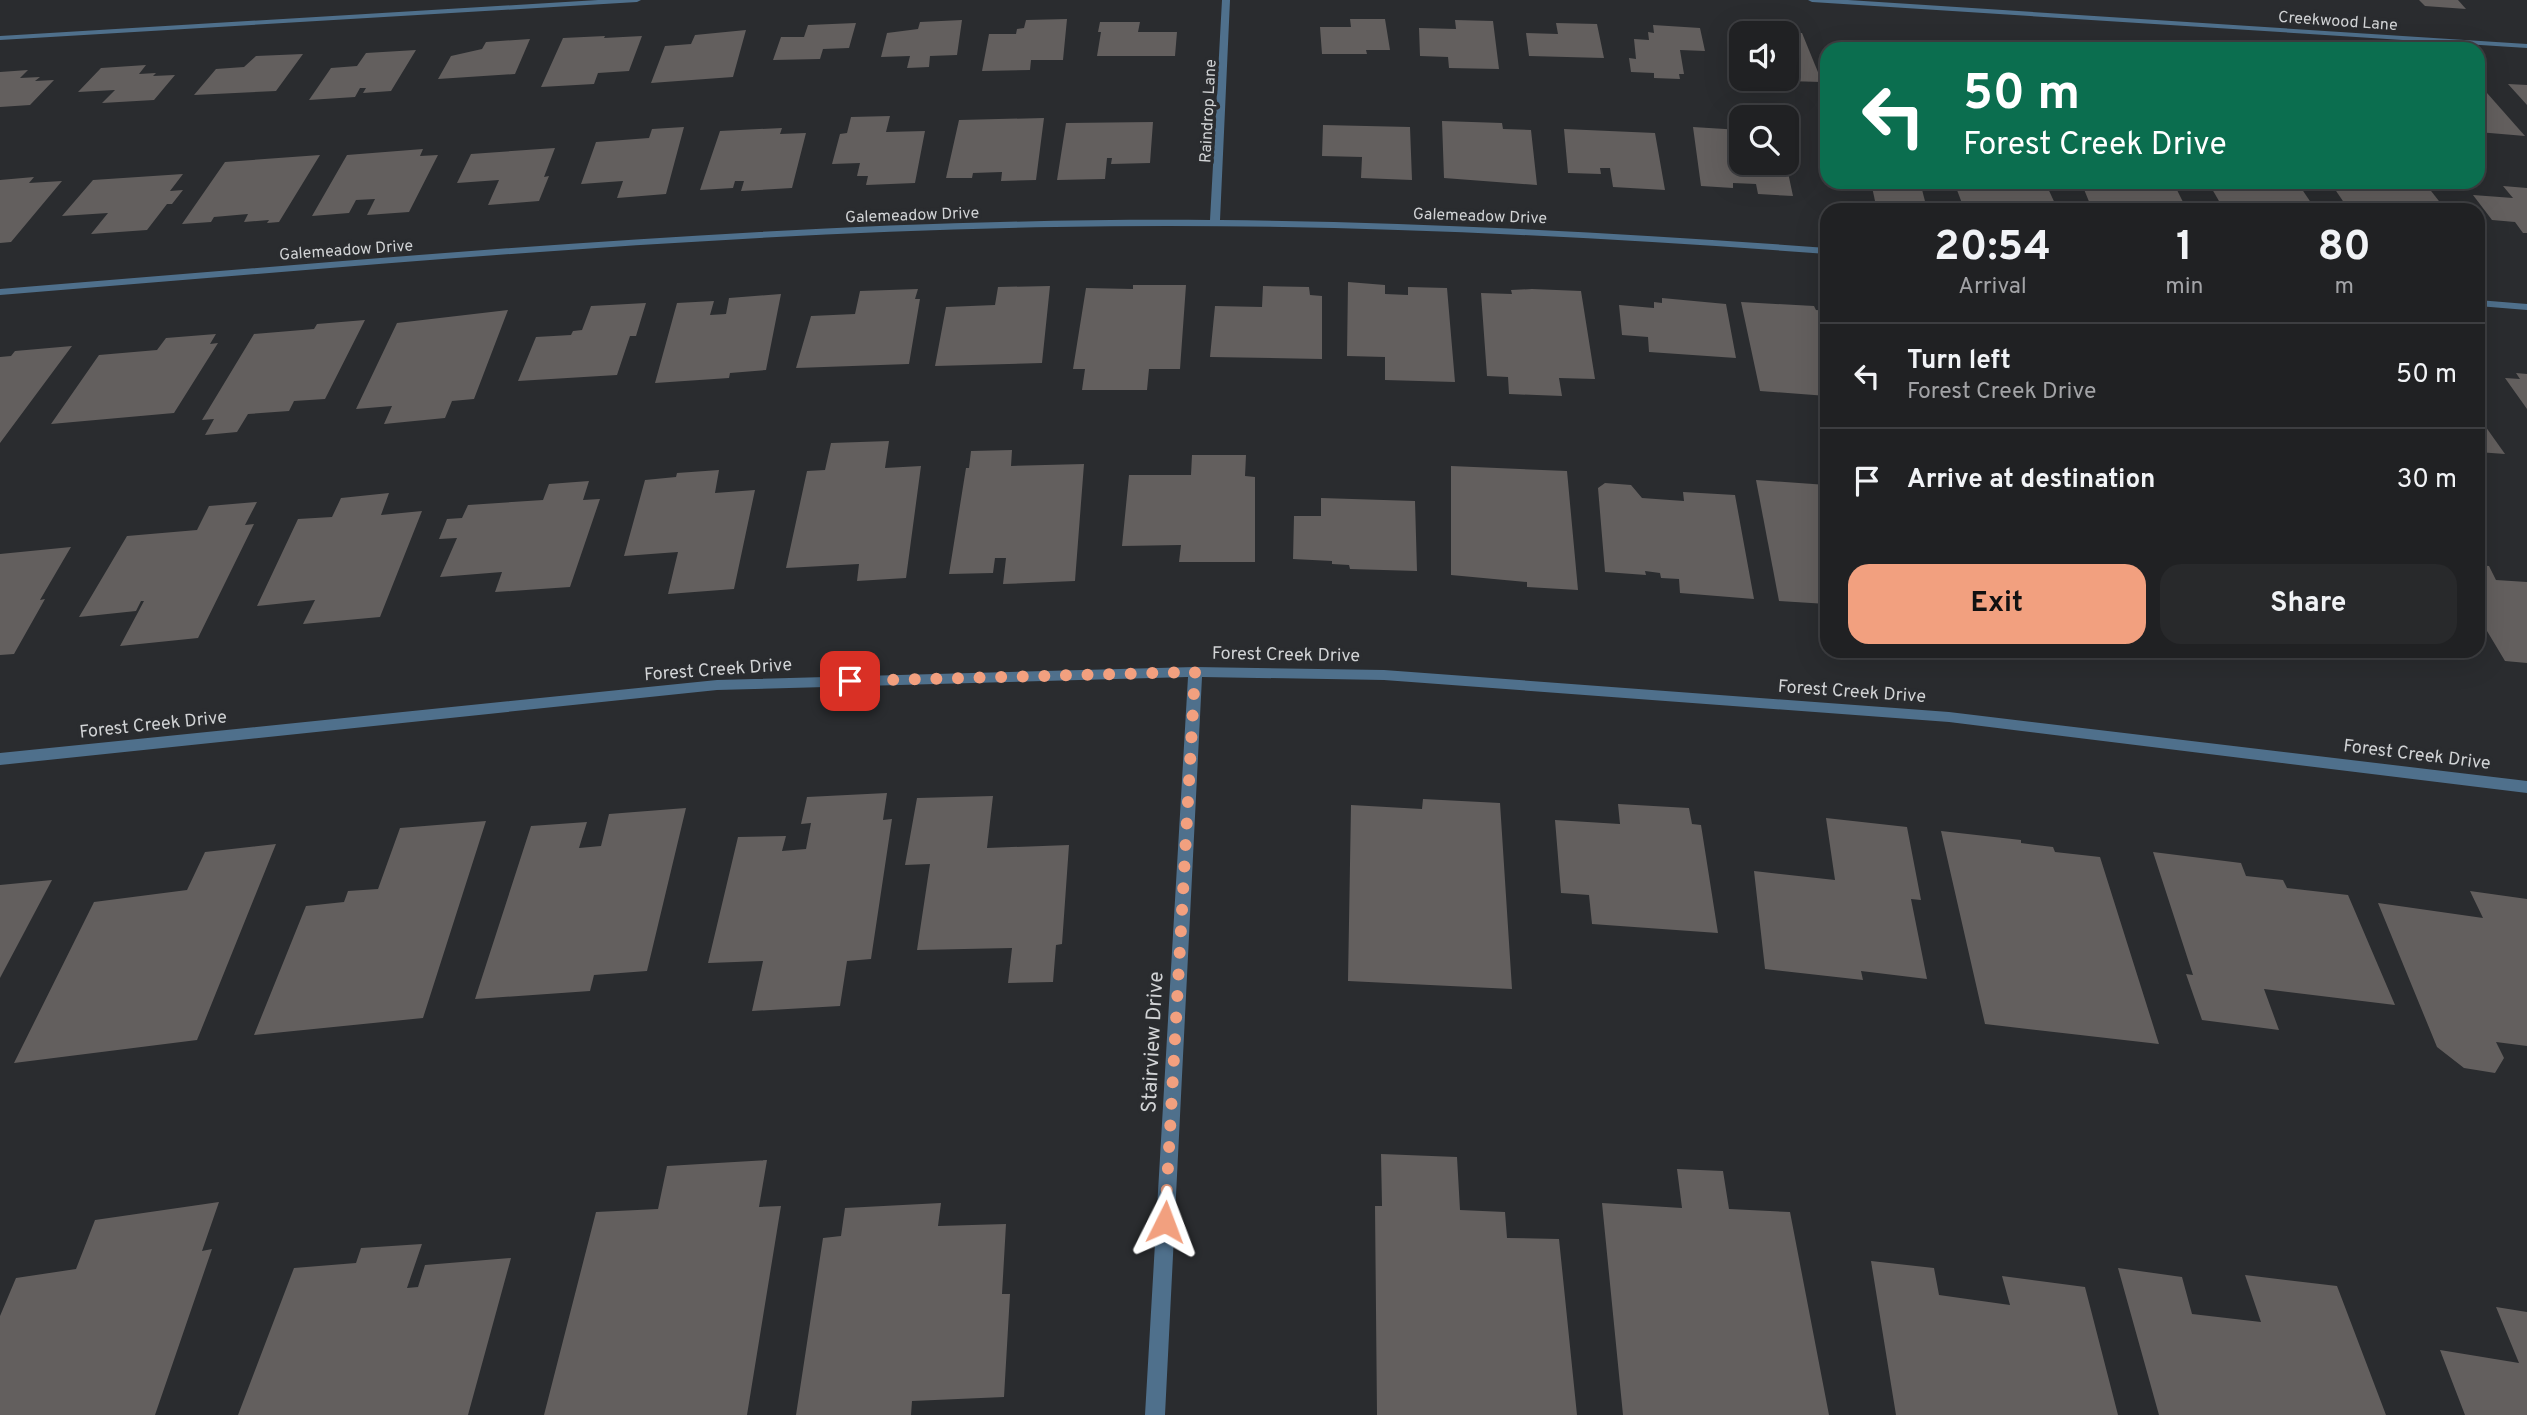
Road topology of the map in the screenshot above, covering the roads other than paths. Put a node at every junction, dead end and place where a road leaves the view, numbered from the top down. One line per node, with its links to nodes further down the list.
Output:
1 (637, 0): 4 (street)
2 (1226, 0): 8 (street, Raindrop Lane)
3 (1812, 0): 5 (street, Creekwood Lane)
4 (0, 38)
5 (2465, 42)
6 (2485, 43): 7 (street, Creekwood Lane)
7 (2527, 46)
8 (1215, 224): 9 (street, Galemeadow Drive); 10 (street, Galemeadow Drive)
9 (1820, 250)
10 (0, 292)
11 (2485, 304): 12 (street)
12 (2527, 307)
13 (1195, 672): 14 (street, Forest Creek Drive); 15 (street, Forest Creek Drive); 16 (street, Stairview Drive)
14 (0, 759)
15 (2527, 787)
16 (1155, 1415)

